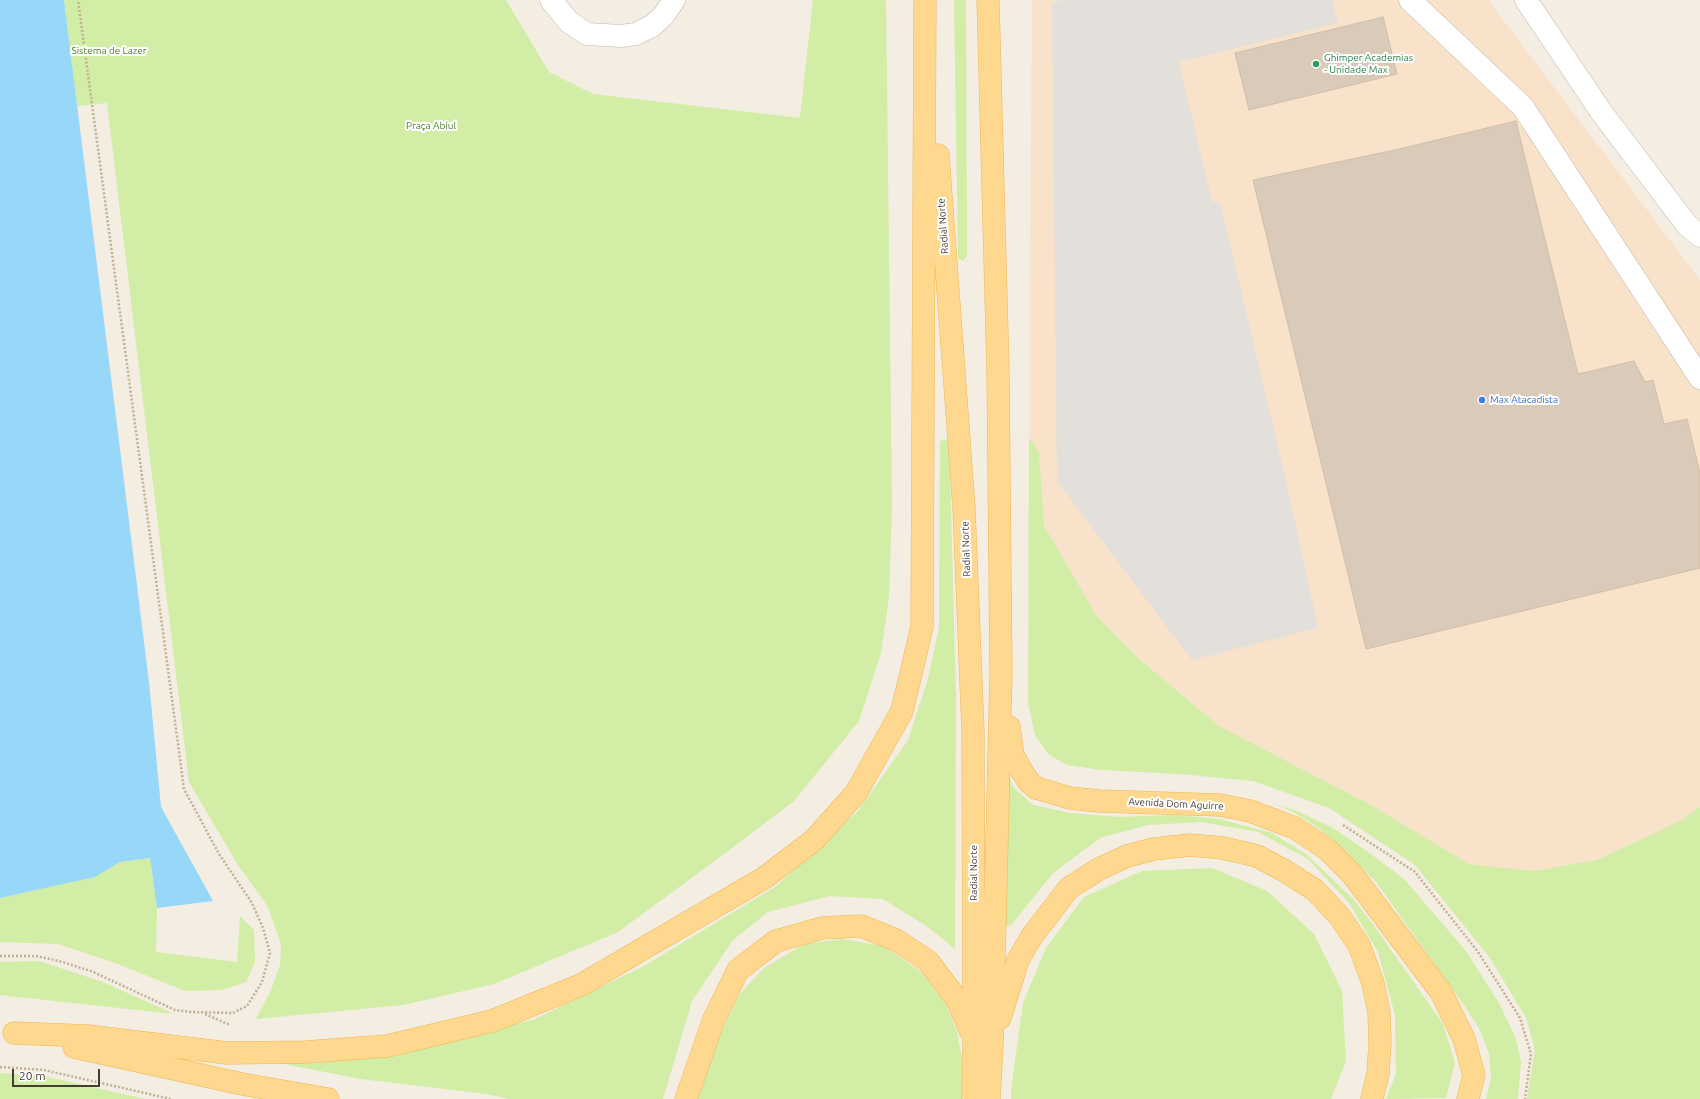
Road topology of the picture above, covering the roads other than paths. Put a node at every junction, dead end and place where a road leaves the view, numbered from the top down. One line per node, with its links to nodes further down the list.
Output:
1 (552, 0): 2 (street)
2 (674, 0)
3 (926, 0): 10 (main road); 11 (main road, Radial Norte)
4 (988, 0): 9 (main road, Radial Norte)
5 (1410, 0): 8 (street)
6 (1526, 0): 7 (street)
7 (1700, 236)
8 (1700, 378)
9 (1001, 673): 11 (main road, Radial Norte); 19 (main road, Avenida Dom Aguirre)
10 (7, 1033): 12 (main road)
11 (983, 1042): 15 (main road); 16 (main road, Radial Norte); 17 (main road, Radial Norte); 18 (main road)
12 (242, 1084): 13 (main road); 14 (main road)
13 (286, 1099)
14 (328, 1099)
15 (686, 1099)
16 (973, 1099)
17 (989, 1099)
18 (1372, 1099)
19 (1468, 1099)

